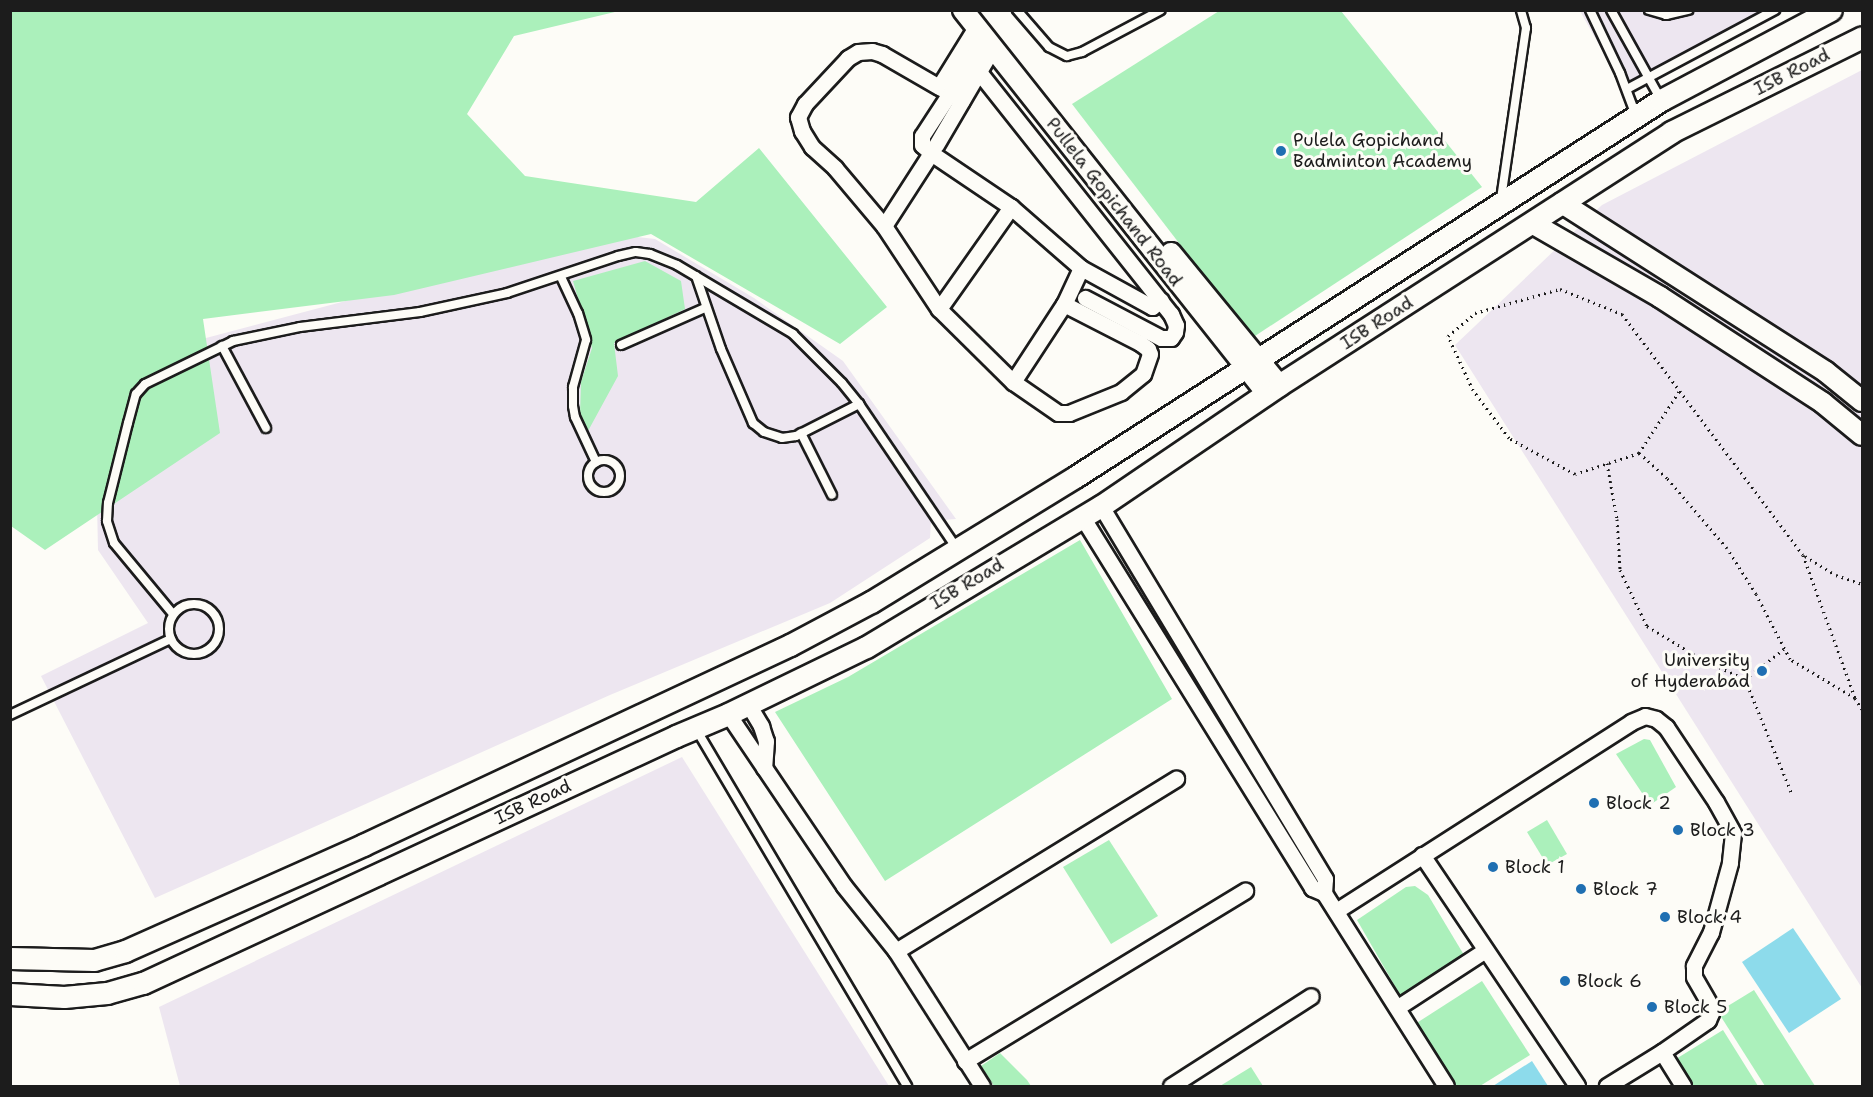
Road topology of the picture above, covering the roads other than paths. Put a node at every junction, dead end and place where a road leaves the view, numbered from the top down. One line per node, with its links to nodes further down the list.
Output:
1 (1017, 10): 2 (lane)
2 (1161, 10)
3 (1521, 10): 20 (lane)
4 (1590, 10): 14 (lane)
5 (1611, 10): 13 (lane)
6 (1649, 10): 7 (lane)
7 (1688, 10)
8 (1775, 10): 13 (lane)
9 (1831, 10): 16 (main road, ISB Road)
10 (976, 24): 12 (street); 15 (street); 18 (street, Pullela Gopichand Road); 18 (street, Pullela Gopichand Road)
11 (1863, 37): 21 (main road, ISB Road)
12 (979, 72): 15 (street); 29 (street)
13 (1649, 77): 14 (lane); 16 (lane)
14 (1627, 88): 17 (lane)
15 (950, 94): 19 (street); 24 (street)
16 (1661, 100): 17 (main road, ISB Road)
17 (1636, 117): 20 (main road, ISB Road)
18 (1071, 137): 35 (street, Pullela Gopichand Road)
19 (934, 149): 22 (street); 24 (street)
20 (1500, 203): 35 (main road, ISB Road)
21 (1562, 203): 23 (main road, ISB Road); 38 (street)
22 (1011, 207): 25 (street); 32 (street)
23 (1532, 223): 37 (main road, ISB Road); 42 (street)
24 (884, 226): 32 (street)
25 (1081, 268): 29 (street); 30 (street)
26 (696, 276): 27 (lane); 31 (lane); 39 (lane)
27 (561, 277): 34 (lane); 43 (lane)
28 (1085, 297): 29 (street)
29 (1161, 300)
30 (1064, 304): 36 (street); 36 (street)
31 (705, 308): 33 (lane); 41 (lane)
32 (939, 309): 36 (street)
33 (621, 345)
34 (222, 346): 40 (lane); 48 (lane)
35 (1252, 364): 37 (street, Pullela Gopichand Road); 47 (main road, ISB Road)
36 (1013, 382)
37 (1273, 390): 45 (main road, ISB Road)
38 (1863, 401)
39 (859, 404): 41 (lane); 47 (lane)
40 (266, 428)
41 (801, 434): 44 (lane)
42 (1863, 435)
43 (596, 462): 43 (lane)
44 (832, 495)
45 (1101, 506): 46 (main road, ISB Road); 60 (street)
46 (1081, 515): 50 (main road, ISB Road); 60 (street)
47 (958, 549): 56 (main road, ISB Road)
48 (173, 614): 49 (lane); 49 (lane)
49 (171, 639): 52 (lane)
50 (748, 704): 51 (main road, ISB Road); 54 (street)
51 (728, 714): 53 (main road, ISB Road); 54 (street)
52 (10, 715)
53 (695, 728): 58 (main road, ISB Road); 70 (lane)
54 (764, 768): 62 (street)
55 (1176, 779): 62 (street)
56 (373, 840): 58 (main road); 64 (main road, ISB Road)
57 (1422, 855): 61 (street); 63 (street); 68 (street)
58 (388, 870): 65 (main road, ISB Road)
59 (1245, 891): 69 (street)
60 (1324, 893): 61 (street)
61 (1336, 911): 67 (street)
62 (896, 951): 69 (street)
63 (1484, 951): 67 (street); 74 (street)
64 (10, 958)
65 (10, 994)
66 (1311, 996): 72 (street)
67 (1398, 1007): 73 (street)
68 (1662, 1052): 75 (street); 76 (street)
69 (965, 1061): 71 (street)
70 (907, 1086)
71 (982, 1086)
72 (1171, 1086)
73 (1446, 1086)
74 (1577, 1086)
75 (1607, 1086)
76 (1683, 1086)

